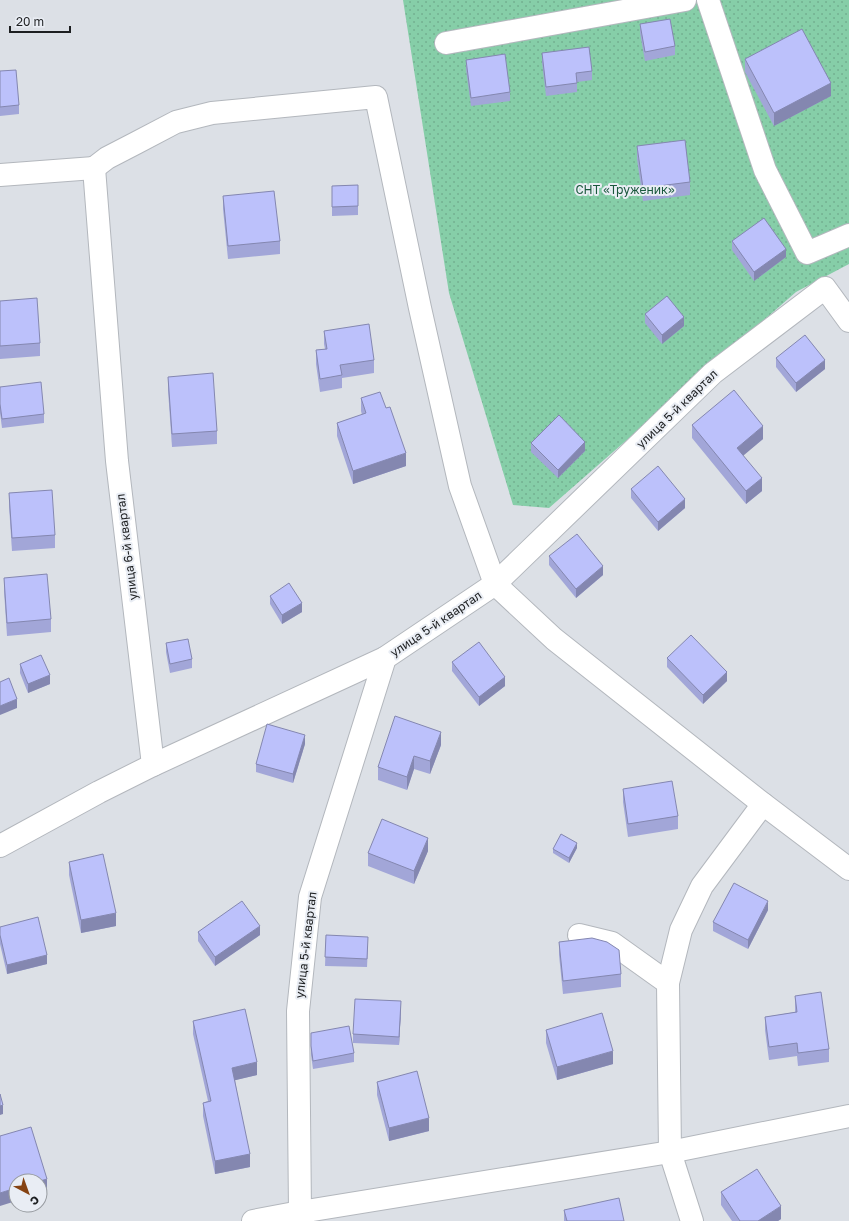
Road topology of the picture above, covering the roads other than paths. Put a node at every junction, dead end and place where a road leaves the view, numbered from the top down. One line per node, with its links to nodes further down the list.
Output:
1 (685, 0): 3 (street)
2 (708, 0): 6 (street)
3 (446, 43)
4 (94, 168): 5 (street); 8 (street); 10 (street, улица 6-й квартал)
5 (0, 175)
6 (849, 235)
7 (849, 321): 8 (street, улица 5-й квартал)
8 (495, 584): 9 (street, улица 5-й квартал); 11 (street)
9 (385, 658): 10 (street); 18 (street, улица 5-й квартал)
10 (153, 765): 12 (street)
11 (763, 804): 13 (street); 15 (street)
12 (0, 846)
13 (849, 869)
14 (579, 935): 15 (street)
15 (668, 983): 17 (street)
16 (849, 1116): 17 (street)
17 (670, 1152): 18 (street); 20 (street)
18 (302, 1216): 19 (street)
19 (253, 1221)
20 (692, 1221)

